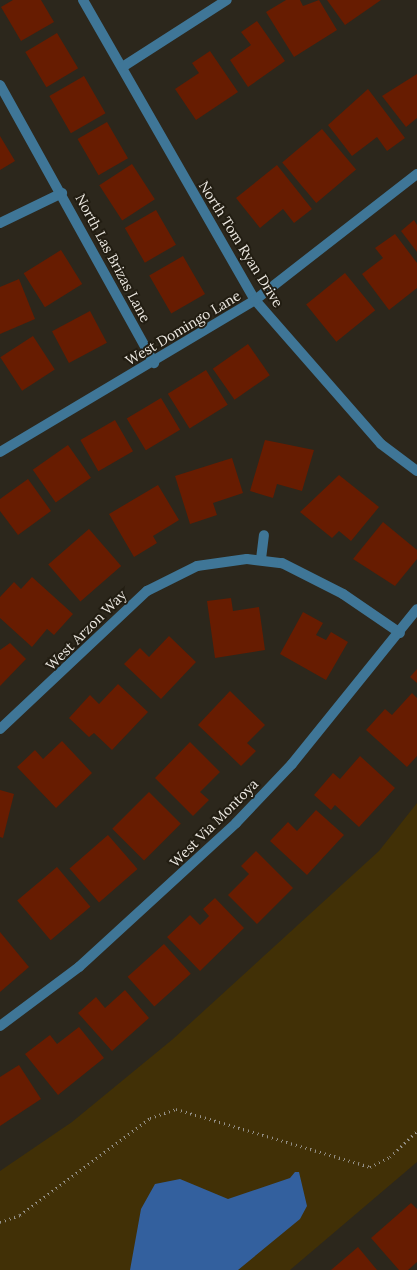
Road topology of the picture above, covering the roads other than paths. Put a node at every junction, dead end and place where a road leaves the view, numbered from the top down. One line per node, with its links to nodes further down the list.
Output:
1 (84, 0): 3 (street, North Tom Ryan Drive)
2 (227, 0): 3 (street)
3 (124, 66): 8 (street, North Tom Ryan Drive)
4 (0, 85): 6 (street, North Las Brizas Lane)
5 (417, 174): 8 (street, West Domingo Lane)
6 (62, 193): 7 (street, North Las Brizas Lane); 9 (street, North Las Brizas Lane)
7 (0, 224)
8 (255, 300): 9 (street, West Domingo Lane); 11 (street, North Tom Ryan Drive)
9 (154, 363): 10 (street, West Domingo Lane)
10 (0, 452)
11 (417, 471)
12 (264, 535): 13 (street)
13 (261, 559): 15 (street, West Arzon Way); 16 (street, West Arzon Way)
14 (417, 609): 15 (street, West Via Montoya)
15 (400, 633): 17 (street, West Via Montoya)
16 (0, 729)
17 (0, 1026)

